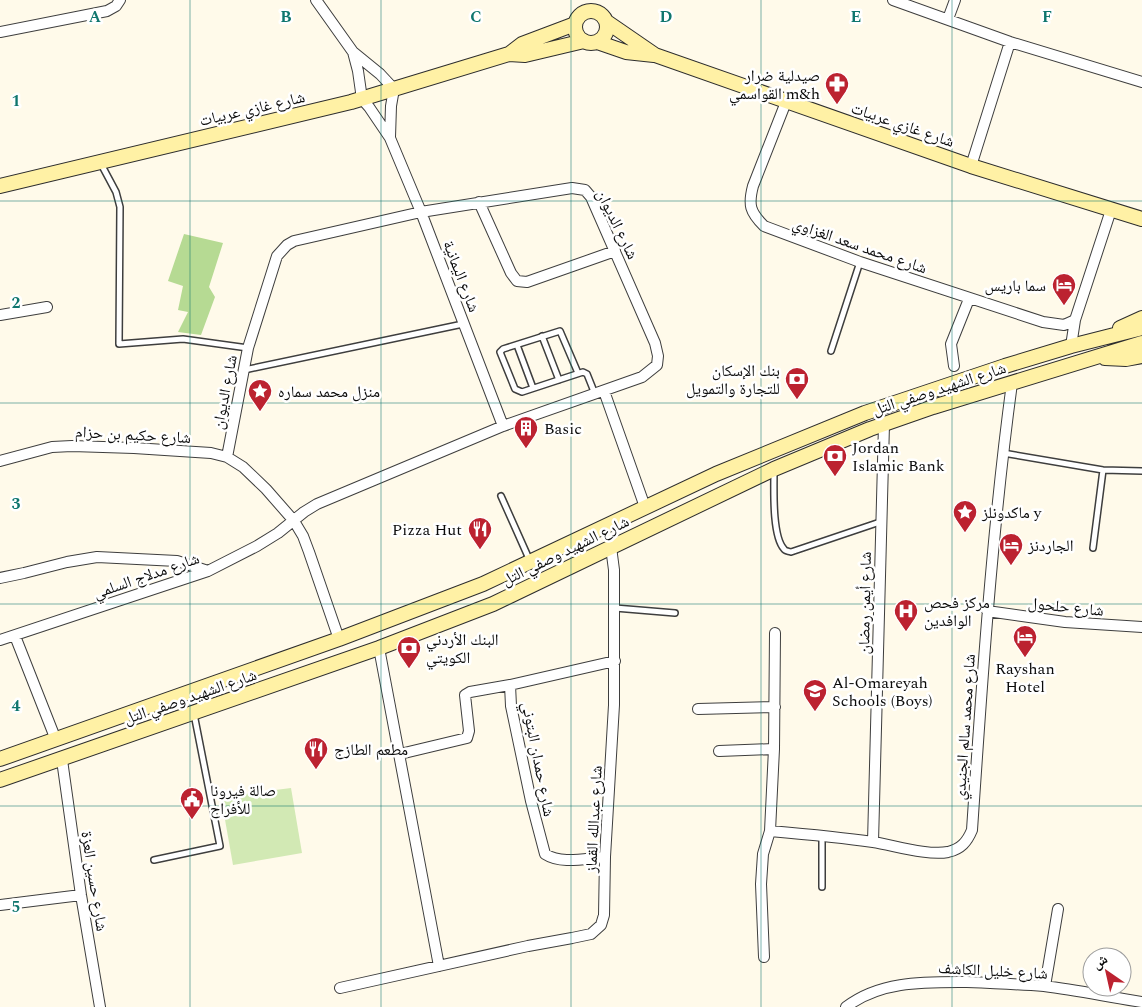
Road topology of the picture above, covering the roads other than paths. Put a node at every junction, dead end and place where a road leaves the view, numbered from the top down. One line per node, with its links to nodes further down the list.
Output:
1 (120, 0): 10 (street)
2 (316, 0): 13 (street)
3 (578, 0): 9 (main road)
4 (600, 0): 7 (main road)
5 (893, 0): 8 (street)
6 (955, 0): 8 (street)
7 (605, 19): 9 (main road); 11 (main road); 15 (main road, شارع غازي عربيات)
8 (948, 19): 12 (street)
9 (577, 20): 11 (main road); 14 (main road, شارع غازي عربيات)
10 (0, 32)
11 (591, 41): 14 (main road, شارع غازي عربيات); 15 (main road, شارع غازي عربيات)
12 (1010, 42): 16 (street); 22 (street)
13 (353, 52): 17 (street); 18 (street)
14 (509, 54): 17 (main road, شارع غازي عربيات)
15 (655, 55): 19 (main road, شارع غازي عربيات)
16 (1142, 82)
17 (394, 89): 18 (main road, شارع غازي عربيات); 20 (street, شارع اليمانية)
18 (362, 99): 20 (street, شارع اليمانية); 21 (main road, شارع غازي عربيات)
19 (786, 102): 22 (main road, شارع غازي عربيات); 29 (street, شارع محمد سعد الغزاوي)
20 (390, 138): 26 (street, شارع اليمانية)
21 (100, 162): 23 (main road, شارع غازي عربيات); 42 (lane)
22 (971, 166): 25 (main road, شارع غازي عربيات)
23 (0, 186)
24 (479, 202): 26 (street, شارع الديوان); 28 (street, شارع الديوان); 28 (street)
25 (1111, 210): 27 (main road, شارع غازي عربيات); 34 (street)
26 (421, 212): 35 (street, شارع اليمانية); 42 (street, شارع الديوان)
27 (1142, 219)
28 (615, 251): 52 (street, شارع الديوان)
29 (860, 262): 30 (street, شارع محمد سعد الغزاوي); 43 (lane)
30 (969, 299): 34 (street, شارع محمد سعد الغزاوي); 46 (street)
31 (47, 307): 32 (street)
32 (0, 315)
33 (1142, 318): 38 (main road)
34 (1075, 320): 41 (street)
35 (464, 324): 47 (lane); 54 (street, شارع اليمانية)
36 (1142, 328): 38 (main road, شارع الشهيد وصفي التل)
37 (542, 336): 40 (lane); 48 (lane); 49 (lane)
38 (1096, 340): 41 (main road, شارع الشهيد وصفي التل)
39 (1142, 343): 45 (main road, شارع الشهيد وصفي التل)
40 (517, 345): 51 (lane); 51 (lane)
41 (1071, 346): 62 (main road, شارع الشهيد وصفي التل)
42 (248, 348): 47 (street, شارع الديوان)
43 (831, 351)
44 (1142, 356): 45 (main road)
45 (1094, 357): 50 (main road, شارع الشهيد وصفي التل)
46 (954, 366)
47 (243, 370): 56 (street, شارع الديوان)
48 (578, 373): 49 (lane); 52 (lane)
49 (559, 380): 51 (lane)
50 (1012, 383): 53 (main road, شارع الشهيد وصفي التل); 55 (street, شارع محمد سالم الجنيدي)
51 (533, 388)
52 (599, 393): 54 (street, شارع الديوان); 62 (street)
53 (884, 424): 58 (main road, شارع الشهيد وصفي التل); 64 (street, شارع أيمن رمضان)
54 (503, 426): 63 (street, شارع الديوان)
55 (1002, 453): 59 (lane); 71 (street, شارع محمد سالم الجنيدي)
56 (228, 457): 57 (street, شارع حكيم بن حزام); 63 (street, شارع حكيم بن حزام)
57 (0, 461)
58 (774, 469): 64 (lane); 65 (main road, شارع الشهيد وصفي التل)
59 (1103, 470): 60 (lane); 66 (lane)
60 (1142, 471)
61 (502, 496): 67 (lane)
62 (645, 507): 67 (main road, شارع الشهيد وصفي التل)
63 (294, 521): 68 (street, شارع مدلاج السلمي); 76 (street, شارع حكيم بن حزام)
64 (880, 522): 93 (street, شارع أيمن رمضان)
65 (611, 547): 70 (street, شارع عبدالله القماز); 78 (main road, شارع الشهيد وصفي التل)
66 (1093, 548)
67 (530, 562): 76 (main road, شارع الشهيد وصفي التل)
68 (208, 570): 69 (street); 75 (street, شارع مدلاج السلمي)
69 (0, 578)
70 (615, 608): 72 (lane); 79 (street, شارع عبدالله القماز)
71 (987, 611): 73 (street, شارع حلحول); 93 (street, شارع محمد سالم الجنيدي)
72 (675, 613)
73 (1142, 627)
74 (775, 633): 81 (street)
75 (15, 636): 77 (street, شارع مدلاج السلمي); 84 (street)
76 (339, 639): 84 (main road, شارع الشهيد وصفي التل)
77 (0, 640)
78 (379, 648): 83 (main road, شارع الشهيد وصفي التل); 87 (street)
79 (615, 662): 80 (street, شارع حمدان البتوني); 94 (street, شارع عبدالله القماز)
80 (510, 685): 87 (street); 94 (street, شارع حمدان البتوني)
81 (775, 707): 82 (street); 85 (street)
82 (698, 709)
83 (194, 714): 89 (main road, شارع الشهيد وصفي التل); 95 (lane)
84 (56, 740): 88 (main road, شارع الشهيد وصفي التل)
85 (774, 749): 86 (street); 91 (street)
86 (720, 751)
87 (400, 754): 101 (street)
88 (0, 759)
89 (62, 760): 90 (main road, شارع الشهيد وصفي التل); 97 (street, شارع حسين العزة)
90 (0, 780)
91 (770, 831): 92 (street, شارع محمد سالم الجنيدي); 100 (street)
92 (822, 835): 93 (street, شارع محمد سالم الجنيدي); 96 (lane)
93 (873, 842)
94 (605, 857): 101 (street, شارع عبدالله القماز)
95 (154, 860)
96 (822, 887)
97 (81, 895): 98 (street); 105 (street, شارع حسين العزة)
98 (0, 905)
99 (1058, 909): 102 (street)
100 (764, 957)
101 (439, 966): 103 (street, شارع عبدالله القماز)
102 (1045, 986): 104 (street, شارع خليل الكاشف); 106 (street, شارع خليل الكاشف)
103 (340, 988)
104 (1142, 1002)
105 (100, 1007)
106 (846, 1007)

